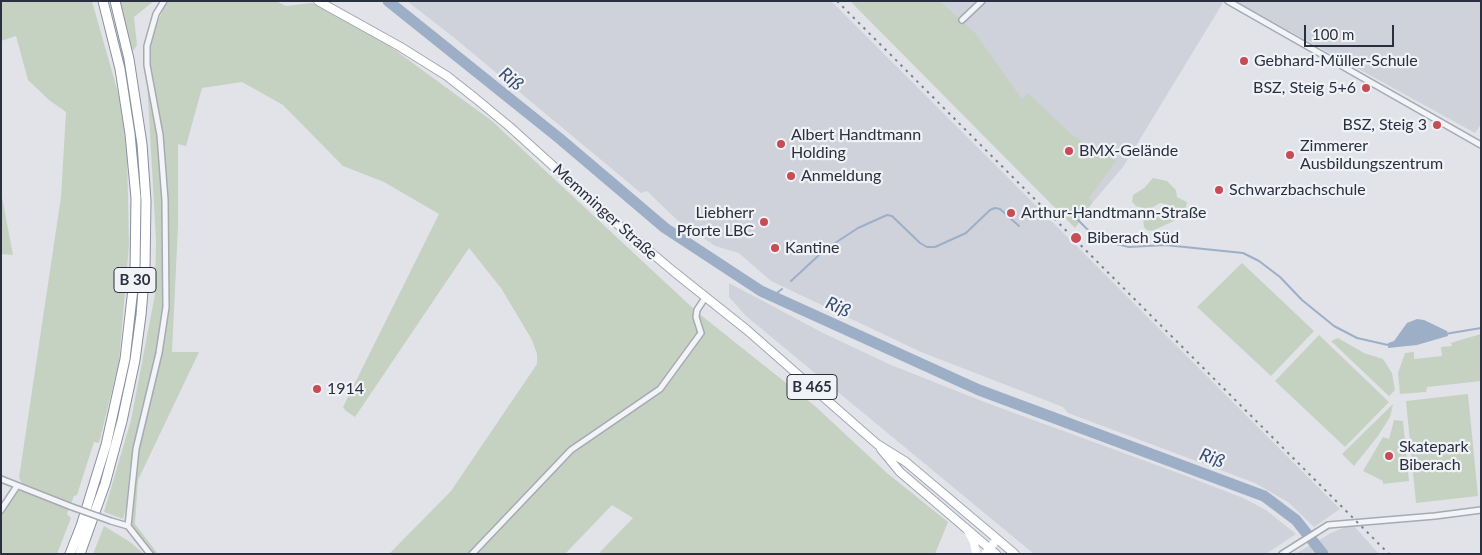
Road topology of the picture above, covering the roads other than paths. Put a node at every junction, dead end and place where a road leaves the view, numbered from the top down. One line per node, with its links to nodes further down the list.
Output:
1 (103, 1): 20 (highway, B 30)
2 (115, 1): 21 (highway, B 30)
3 (164, 1): 15 (street)
4 (982, 1): 7 (street)
5 (1228, 1): 8 (street)
6 (321, 2): 9 (main road, Memminger Straße / B 465)
7 (962, 20)
8 (1481, 145)
9 (705, 298): 10 (main road, Memminger Straße / B 465); 19 (street)
10 (877, 444): 16 (main road, Memminger Straße / B 465); 17 (main road, Memminger Straße / B 465)
11 (1, 479): 12 (street)
12 (17, 486): 13 (street); 15 (street, bridge)
13 (1, 510)
14 (1481, 510): 25 (street)
15 (128, 526): 22 (street)
16 (968, 531): 18 (main road, Memminger Straße / B 465); 23 (main road)
17 (997, 539): 18 (main road); 24 (main road, Memminger Straße / B 465)
18 (990, 552)
19 (475, 553)
20 (70, 554)
21 (80, 554)
22 (150, 554)
23 (976, 554)
24 (1014, 554)
25 (1282, 554)

